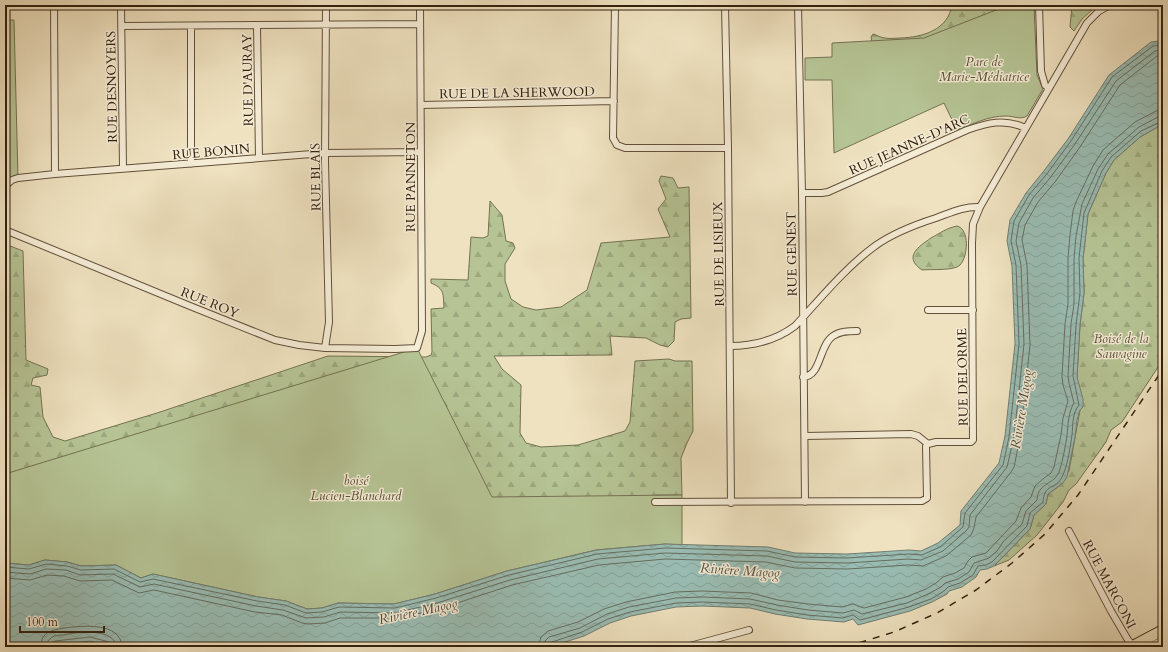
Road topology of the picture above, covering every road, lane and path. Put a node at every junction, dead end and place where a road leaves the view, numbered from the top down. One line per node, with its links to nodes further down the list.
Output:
1 (54, 5): 25 (street)
2 (121, 5): 13 (street, RUE DESNOYERS)
3 (326, 5): 12 (street, RUE BLAIS)
4 (420, 5): 10 (street, RUE PANNETON)
5 (615, 5): 16 (street)
6 (725, 5): 19 (street, RUE DE LISIEUX)
7 (798, 5): 27 (street, RUE GENEST)
8 (1039, 5): 15 (street)
9 (1110, 5): 15 (street, RUE DELORME)
10 (420, 24): 12 (street); 17 (street, RUE PANNETON)
11 (257, 25): 12 (street); 14 (street); 22 (street, RUE D'AURAY)
12 (326, 25): 21 (street, RUE BLAIS)
13 (122, 26): 14 (street); 24 (street, RUE DESNOYERS)
14 (191, 26): 23 (street)
15 (1049, 88): 18 (street, RUE DELORME)
16 (614, 101): 17 (street, RUE DE LA SHERWOOD); 19 (street)
17 (421, 105): 20 (street, RUE PANNETON)
18 (1025, 128): 27 (street, RUE JEANNE-D'ARC); 28 (street, RUE DELORME)
19 (728, 148): 34 (street, RUE DE LISIEUX)
20 (421, 152): 21 (street, RUE BONIN); 36 (street, RUE PANNETON)
21 (325, 153): 22 (street, RUE BONIN); 35 (street, RUE BLAIS)
22 (259, 158): 23 (street, RUE BONIN)
23 (191, 164): 24 (street, RUE BONIN)
24 (123, 168): 25 (street, RUE BONIN)
25 (54, 174): 26 (street, RUE BONIN)
26 (5, 186)
27 (802, 193): 32 (street, RUE GENEST)
28 (980, 207): 31 (street, RUE DELORME); 32 (street)
29 (5, 230): 35 (street, RUE ROY)
30 (928, 310): 31 (street)
31 (973, 310): 39 (street, RUE DELORME)
32 (803, 317): 34 (street); 37 (street, RUE GENEST)
33 (857, 330): 37 (street)
34 (730, 346): 42 (street, RUE DE LISIEUX)
35 (325, 348): 36 (street, RUE ROY)
36 (417, 348)
37 (803, 377): 38 (street, RUE GENEST)
38 (805, 436): 39 (street); 41 (street, RUE GENEST)
39 (928, 444): 41 (street)
40 (655, 502): 42 (street)
41 (804, 502): 42 (street)
42 (731, 503)
43 (1069, 531): 48 (street, RUE MARCONI)
44 (749, 630): 47 (street)
45 (1163, 630): 48 (main road)
46 (1163, 642): 49 (main road)
47 (686, 647)
48 (1133, 647)
49 (1153, 647)

